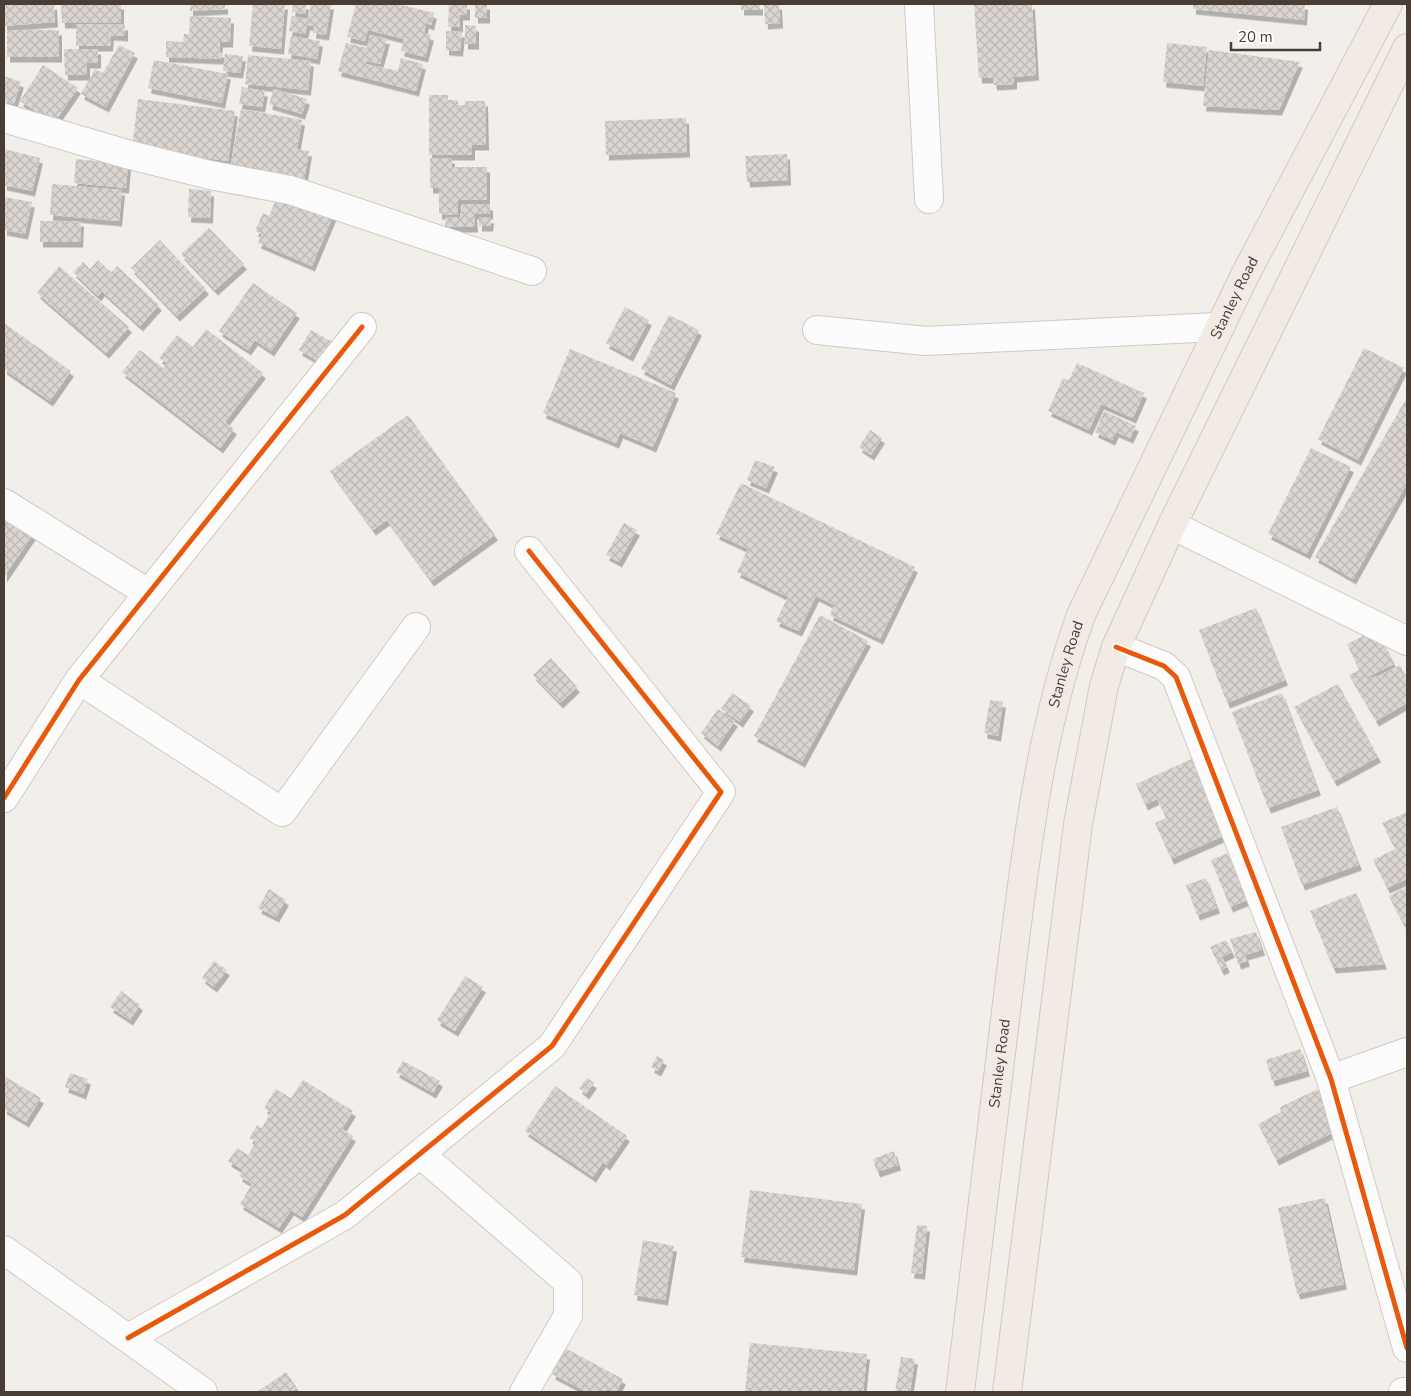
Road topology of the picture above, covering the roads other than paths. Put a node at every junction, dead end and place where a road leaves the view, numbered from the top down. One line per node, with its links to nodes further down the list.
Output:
1 (919, 4): 5 (street)
2 (1388, 4): 7 (main road, Stanley Road)
3 (1407, 48): 11 (main road)
4 (4, 118): 6 (street)
5 (929, 199)
6 (532, 271)
7 (1221, 325): 9 (street); 27 (main road, Stanley Road)
8 (362, 326): 13 (street)
9 (818, 330)
10 (4, 503): 13 (street)
11 (1172, 526): 15 (street); 16 (main road)
12 (529, 551): 21 (street)
13 (148, 593): 17 (street)
14 (416, 627): 17 (street)
15 (1407, 641)
16 (1116, 647): 20 (street); 28 (main road)
17 (79, 680): 18 (street)
18 (4, 798)
19 (1407, 1052): 20 (street)
20 (1331, 1079): 24 (street)
21 (420, 1154): 23 (street); 26 (street)
22 (4, 1250): 23 (street)
23 (128, 1338): 25 (street)
24 (1407, 1348)
25 (203, 1392)
26 (524, 1392)
27 (960, 1392)
28 (1007, 1392)
29 (1403, 1392): 30 (street)
30 (1407, 1392)

